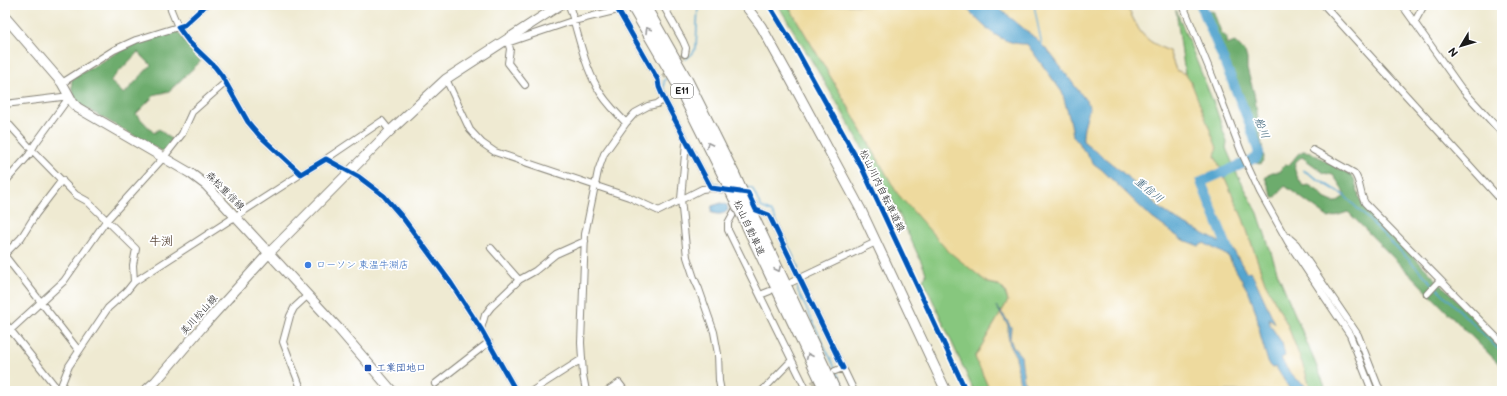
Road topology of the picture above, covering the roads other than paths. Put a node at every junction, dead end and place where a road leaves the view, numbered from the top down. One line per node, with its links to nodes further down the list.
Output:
1 (170, 5): 17 (street)
2 (206, 5): 17 (street)
3 (560, 5): 19 (street, 美川松山線)
4 (569, 5): 15 (street)
5 (632, 5): 39 (highway, 松山自動車道 / E11, one-way to 5)
6 (644, 5): 39 (highway, 松山自動車道 / E11)
7 (663, 5): 20 (street)
8 (745, 5): 52 (street)
9 (1183, 5): 50 (street)
10 (1324, 5): 46 (street)
11 (1402, 5): 16 (street)
12 (1424, 5): 16 (street)
13 (617, 7): 15 (street); 26 (street)
14 (5, 17): 23 (street, 森松重信線)
15 (574, 21): 18 (street); 29 (street)
16 (1414, 23): 31 (street)
17 (178, 27): 22 (street); 23 (street)
18 (508, 42): 19 (street); 24 (street)
19 (498, 45): 21 (street, 美川松山線)
20 (685, 54)
21 (446, 79): 30 (street, 美川松山線); 42 (street)
22 (226, 82): 35 (street); 38 (street)
23 (62, 83): 25 (street, 森松重信線)
24 (525, 84)
25 (70, 96): 27 (street); 33 (street); 35 (street, 森松重信線)
26 (664, 99): 29 (street); 32 (street)
27 (5, 104)
28 (6, 122): 33 (street)
29 (626, 123): 42 (street)
30 (390, 131): 36 (street); 37 (street, 美川松山線)
31 (1502, 133)
32 (686, 142): 43 (street); 45 (street)
33 (32, 150): 40 (street); 41 (street)
34 (1313, 150): 58 (street)
35 (164, 157): 47 (street, 森松重信線); 48 (street)
36 (326, 159): 37 (street); 38 (street)
37 (349, 172): 54 (street, 美川松山線); 67 (street)
38 (301, 174): 47 (street)
39 (730, 177): 49 (highway, 松山自動車道 / E11, bridge)
40 (62, 180): 48 (street); 55 (street)
41 (5, 182)
42 (594, 186): 45 (street); 51 (street)
43 (710, 188): 44 (street); 45 (street)
44 (739, 192): 56 (street); 63 (street)
45 (682, 199): 88 (street)
46 (1502, 201)
47 (236, 217): 54 (street, 森松重信線); 59 (street)
48 (106, 221): 59 (street); 65 (street)
49 (751, 222): 90 (highway, 松山自動車道 / E11, one-way to 49); 91 (highway, 松山自動車道 / E11, one-way to 91)
50 (1282, 231): 94 (street); 95 (street)
51 (585, 241): 57 (street); 72 (street)
52 (876, 242): 56 (street); 93 (street)
53 (491, 248): 57 (street)
54 (269, 253): 64 (street, 森松重信線); 80 (street, 美川松山線)
55 (5, 255): 65 (street)
56 (800, 278): 60 (street); 74 (street)
57 (519, 280): 67 (street)
58 (1440, 281): 62 (street); 70 (street)
59 (134, 282): 71 (street)
60 (792, 282)
61 (770, 291): 63 (street)
62 (1427, 293)
63 (760, 295): 73 (street)
64 (308, 296): 81 (street); 82 (street, 森松重信線)
65 (41, 302): 68 (street); 71 (street)
66 (5, 323): 68 (street)
67 (481, 329): 69 (street)
68 (8, 332): 79 (street)
69 (490, 342): 76 (street); 83 (street)
70 (1502, 343)
71 (79, 351): 79 (street)
72 (582, 359): 84 (street); 85 (street)
73 (791, 361): 78 (street); 89 (street)
74 (843, 368): 75 (street); 92 (street)
75 (835, 372)
76 (435, 384)
77 (812, 384): 78 (street)
78 (806, 389)
79 (59, 391)
80 (145, 391)
81 (302, 391)
82 (392, 391)
83 (516, 391)
84 (532, 391)
85 (586, 391)
86 (607, 391): 87 (street)
87 (625, 391)
88 (721, 391)
89 (762, 391)
90 (826, 391)
91 (835, 391)
92 (854, 391)
93 (946, 391)
94 (1372, 391)
95 (1380, 391)

